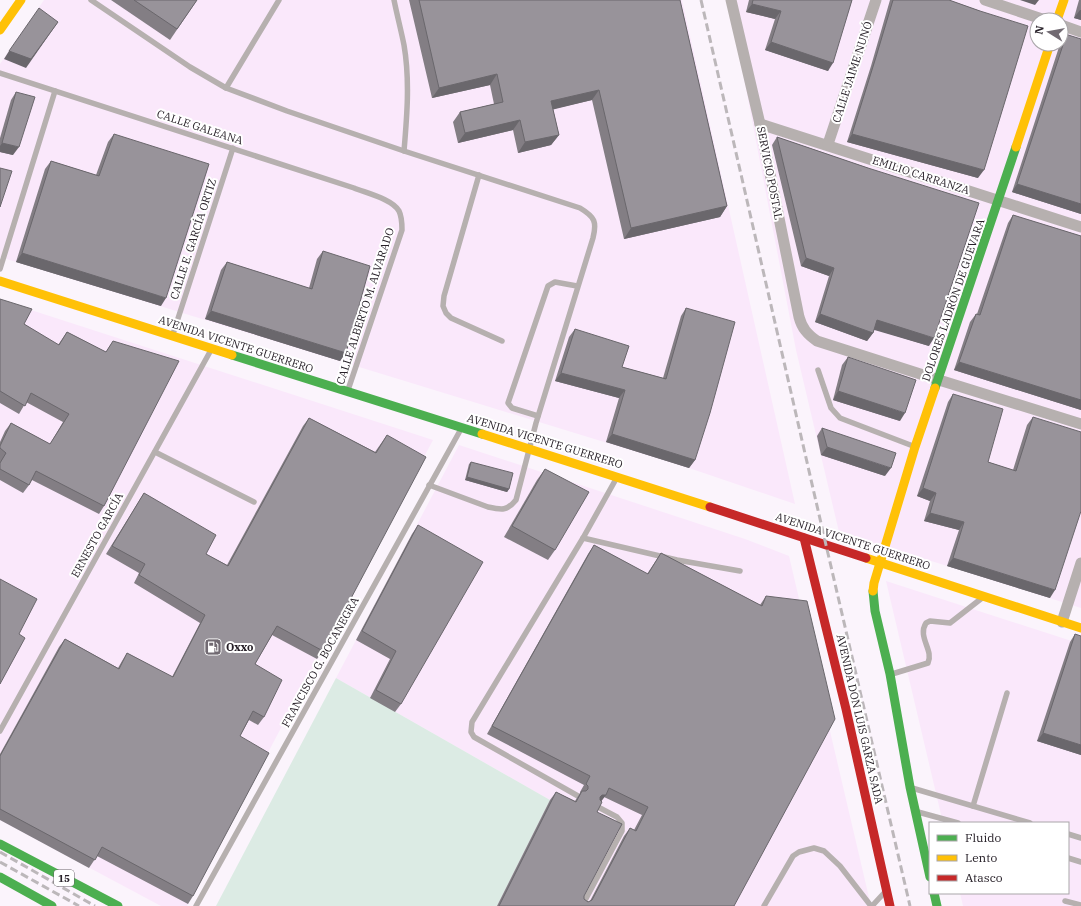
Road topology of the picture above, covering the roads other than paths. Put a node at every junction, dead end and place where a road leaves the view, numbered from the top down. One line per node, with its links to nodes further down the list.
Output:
1 (21, 0): 12 (main road)
2 (91, 0): 16 (lane)
3 (279, 0): 16 (lane)
4 (394, 0): 21 (lane)
5 (731, 0): 18 (street, SERVICIO POSTAL)
6 (876, 0): 19 (street, CALLE JAIME NUNÓ)
7 (984, 0): 10 (street)
8 (1064, 0): 9 (main road)
9 (1060, 12)
10 (1029, 15)
11 (1069, 28): 13 (street)
12 (0, 30)
13 (1081, 32)
14 (1047, 52): 23 (main road, DOLORES LADRÒN DE GUEVARA)
15 (0, 73): 17 (lane, CALLE GALEANA)
16 (226, 88): 21 (lane)
17 (55, 91): 20 (lane, CALLE GALEANA); 26 (lane)
18 (760, 124): 19 (street, EMILIO CARRANZA); 33 (street, SERVICIO POSTAL)
19 (828, 144): 23 (street, EMILIO CARRANZA)
20 (233, 148): 24 (lane, CALLE GALEANA); 29 (lane, CALLE E. GARCÍA ORTIZ)
21 (404, 151): 22 (lane)
22 (479, 175): 28 (lane); 30 (lane)
23 (999, 200): 25 (street, EMILIO CARRANZA); 33 (main road, DOLORES LADRÒN DE GUEVARA)
24 (393, 205): 34 (lane, CALLE ALBERTO M. ALVARADO)
25 (1081, 226)
26 (0, 269)
27 (0, 281): 29 (main road, AVENIDA VICENTE GUERRERO)
28 (577, 286): 35 (lane); 35 (lane)
29 (172, 337): 31 (main road, AVENIDA VICENTE GUERRERO)
30 (502, 341)
31 (212, 348): 34 (main road, AVENIDA VICENTE GUERRERO); 40 (lane, ERNESTO GARCÍA)
32 (818, 370): 38 (lane)
33 (939, 380): 36 (street); 38 (main road, DOLORES LADRÒN DE GUEVARA)
34 (347, 392): 37 (main road, AVENIDA VICENTE GUERRERO)
35 (538, 416): 39 (lane)
36 (1081, 424)
37 (461, 428): 39 (main road, AVENIDA VICENTE GUERRERO); 42 (lane, FRANCISCO G. BOCANEGRA)
38 (915, 447): 46 (main road, DOLORES LADRÒN DE GUEVARA)
39 (529, 450): 41 (main road, AVENIDA VICENTE GUERRERO); 42 (lane)
40 (155, 452): 43 (lane); 54 (lane, ERNESTO GARCÍA)
41 (617, 477): 44 (lane); 45 (main road, AVENIDA VICENTE GUERRERO)
42 (429, 485): 79 (lane, FRANCISCO G. BOCANEGRA)
43 (254, 502)
44 (583, 538): 48 (lane); 56 (lane)
45 (804, 538): 46 (main road, AVENIDA VICENTE GUERRERO); 72 (main road, AVENIDA DON LUIS GARZA SADA)
46 (879, 563): 49 (main road, AVENIDA VICENTE GUERRERO); 52 (main road)
47 (1081, 563): 50 (street)
48 (740, 571)
49 (985, 596): 50 (main road, AVENIDA VICENTE GUERRERO); 52 (lane)
50 (1062, 622): 51 (main road, AVENIDA VICENTE GUERRERO)
51 (1081, 628)
52 (890, 674): 55 (main road)
53 (1008, 693): 57 (lane)
54 (0, 732)
55 (910, 787): 57 (lane); 59 (main road)
56 (578, 796)
57 (973, 806): 61 (lane)
58 (598, 807): 80 (lane)
59 (916, 811): 60 (lane); 69 (main road)
60 (954, 822)
61 (1027, 822)
62 (1069, 834): 63 (lane)
63 (1081, 838)
64 (0, 844): 65 (main road, 15)
65 (11, 850): 67 (main road); 78 (main road, 15)
66 (1069, 858): 68 (lane)
67 (18, 862)
68 (1081, 862)
69 (929, 871)
70 (0, 877): 74 (main road)
71 (30, 881): 74 (main road)
72 (887, 890): 82 (lane); 83 (main road, AVENIDA DON LUIS GARZA SADA)
73 (934, 894): 84 (main road)
74 (41, 900): 77 (main road)
75 (1065, 901): 76 (lane)
76 (1081, 905)
77 (52, 906)
78 (118, 906)
79 (196, 906)
80 (582, 906)
81 (764, 906): 82 (lane)
82 (871, 906)
83 (890, 906)
84 (936, 906)

